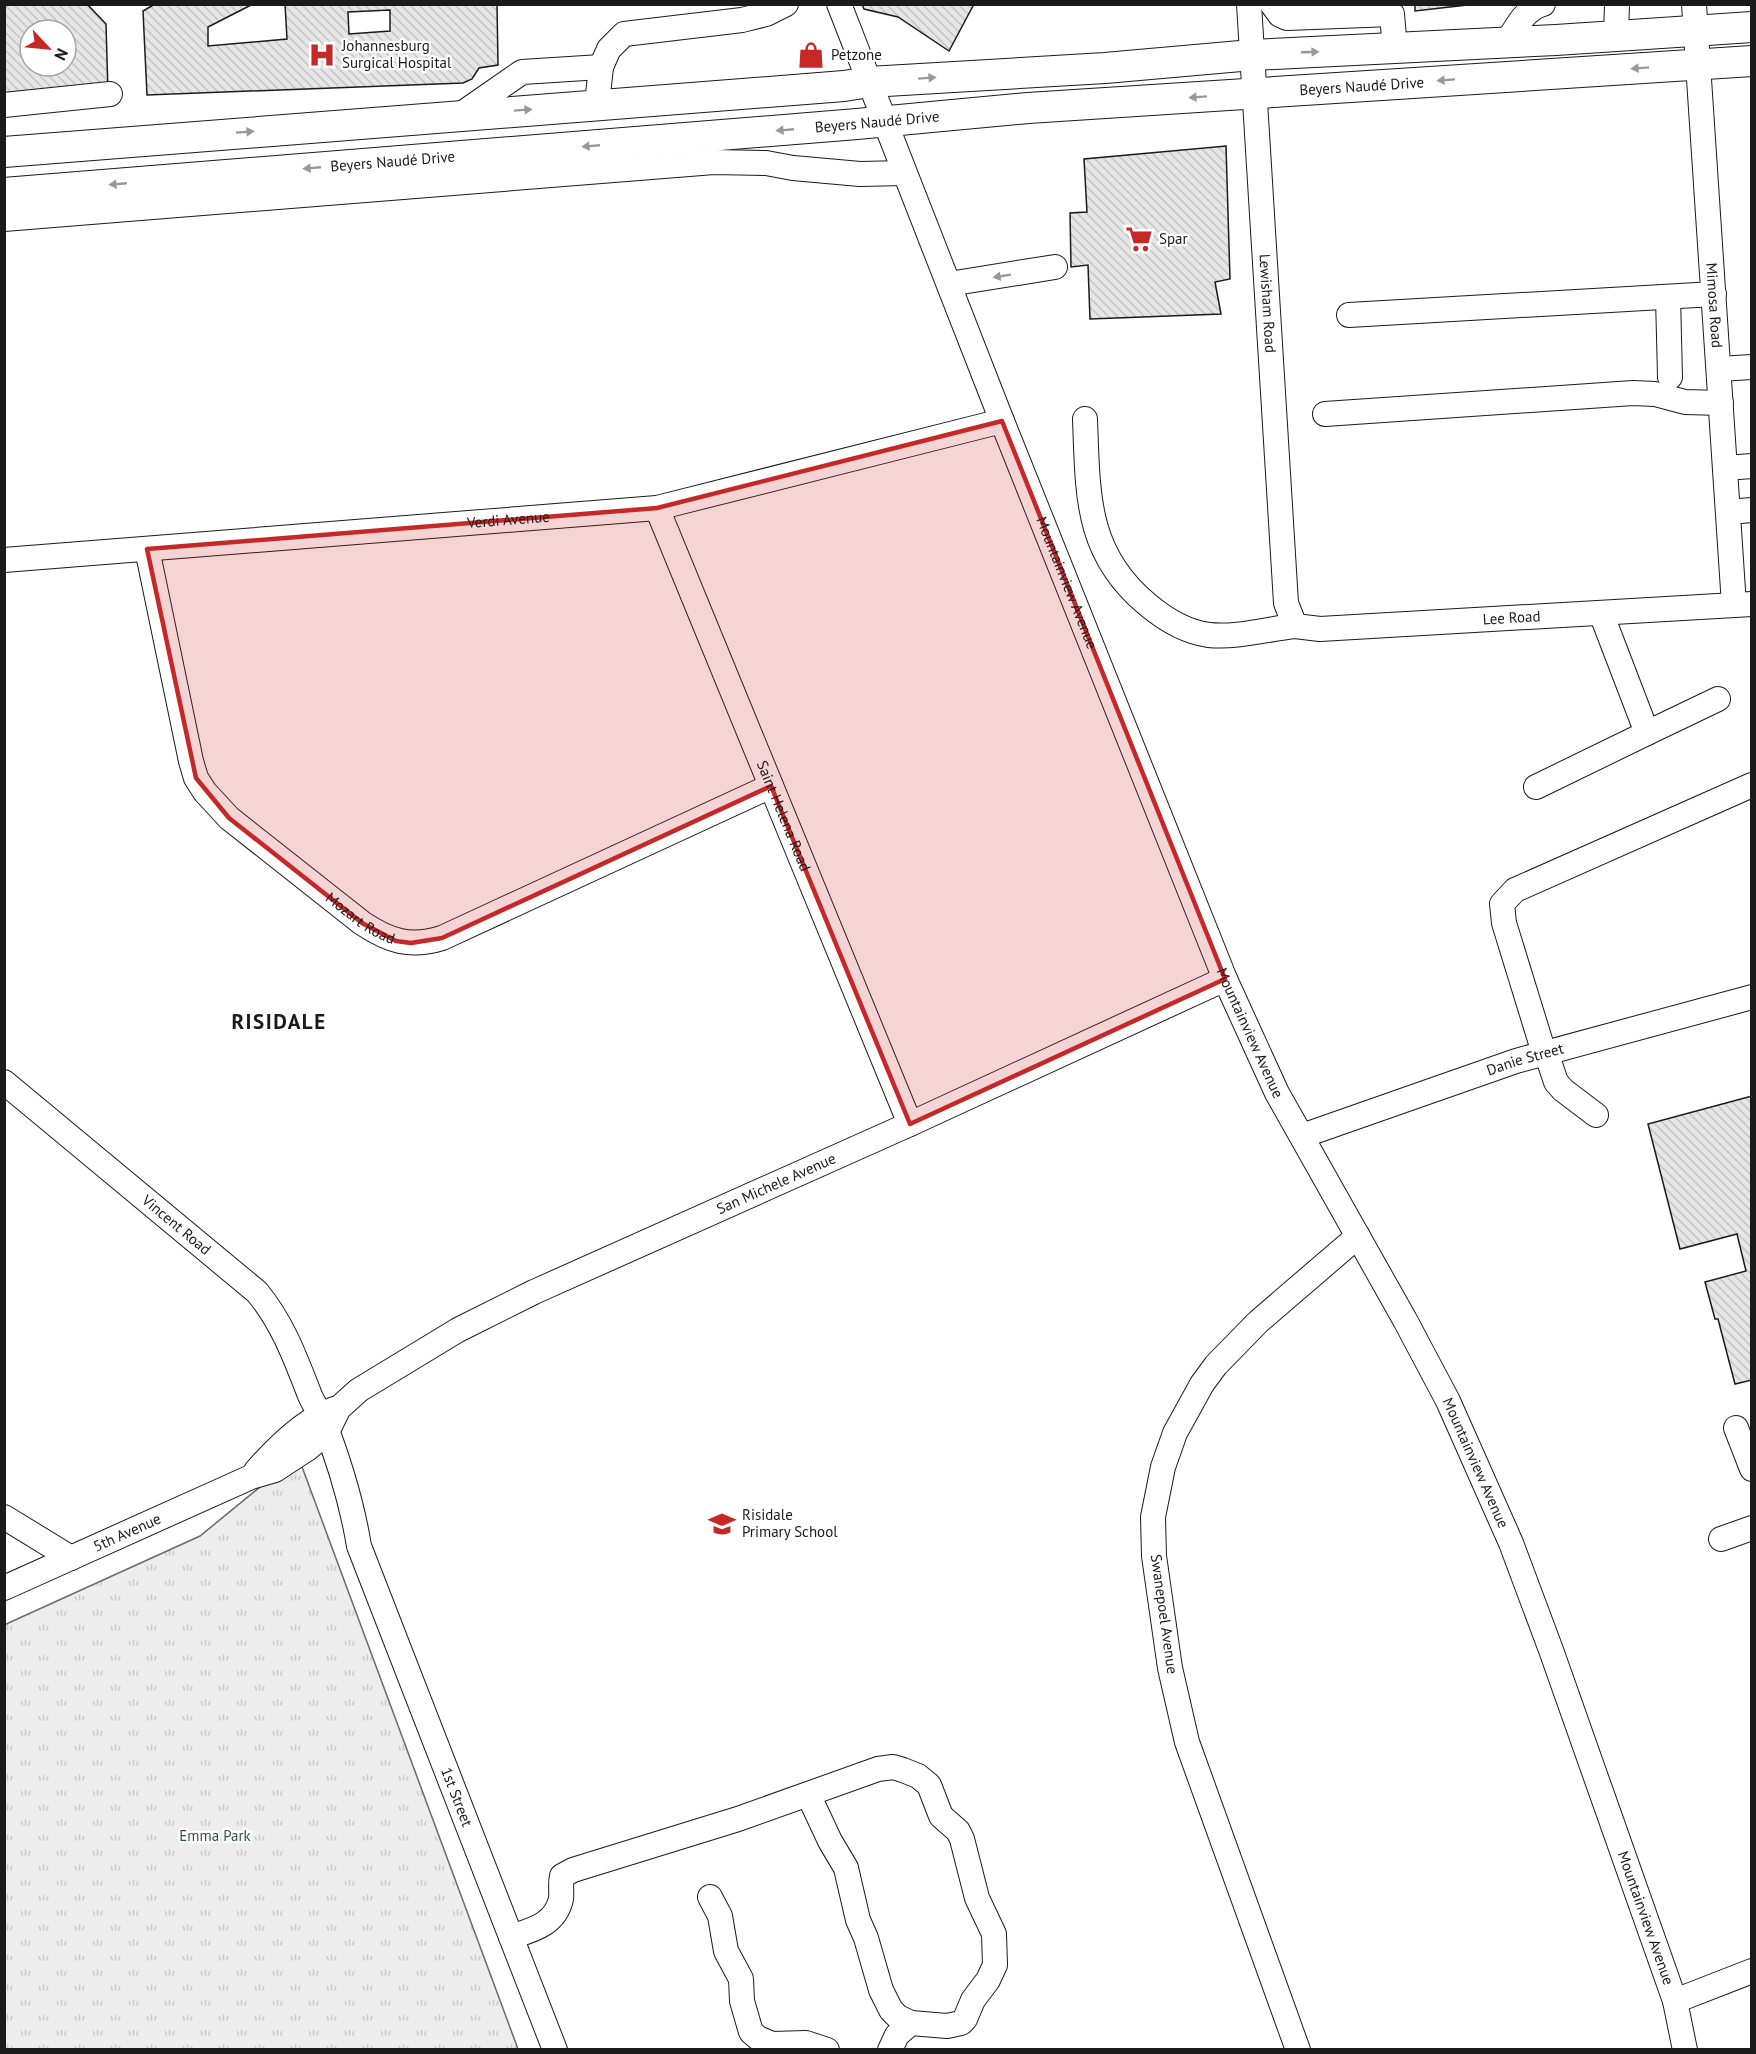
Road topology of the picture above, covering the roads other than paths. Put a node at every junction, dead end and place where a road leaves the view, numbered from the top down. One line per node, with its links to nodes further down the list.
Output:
1 (786, 4): 16 (street)
2 (838, 4): 17 (street, Mountainview Avenue)
3 (1249, 4): 13 (street, Lewisham Road)
4 (1272, 4): 7 (street)
5 (1543, 4): 11 (street)
6 (1617, 4): 10 (street)
7 (1392, 9): 12 (street)
8 (1695, 17): 9 (main road); 10 (main road); 15 (street, Mimosa Road)
9 (1752, 27)
10 (1617, 36): 11 (main road)
11 (1507, 42): 12 (main road)
12 (1395, 49): 13 (main road, one-way to 12)
13 (1252, 55): 17 (main road, one-way to 13); 19 (street, Lewisham Road)
14 (1752, 61): 15 (main road, Beyers Naudé Drive)
15 (1699, 65): 19 (main road, Beyers Naudé Drive, one-way to 19); 30 (street, Mimosa Road)
16 (601, 67): 20 (street); 22 (street)
17 (869, 82): 20 (main road); 23 (street, Mountainview Avenue)
18 (110, 94): 21 (street)
19 (1256, 94): 23 (main road, Beyers Naudé Drive, one-way to 23); 48 (street, Lewisham Road)
20 (597, 104): 22 (main road, one-way to 20)
21 (4, 105)
22 (460, 115): 24 (main road, one-way to 22)
23 (885, 121): 25 (street, Mountainview Avenue); 26 (main road, Beyers Naudé Drive, one-way to 26)
24 (4, 152)
25 (904, 173): 27 (street, Beyers Naudé Drive); 29 (street, Mountainview Avenue)
26 (4, 193)
27 (4, 219)
28 (1055, 267): 29 (street, one-way to 29)
29 (949, 284): 39 (street, Mountainview Avenue)
30 (1714, 294): 31 (street); 34 (street, Mimosa Road)
31 (1668, 297): 32 (street); 35 (street)
32 (1349, 315)
33 (1752, 367): 34 (street)
34 (1719, 369): 36 (street, Mimosa Road)
35 (1670, 377)
36 (1721, 403): 37 (street); 41 (street, Mimosa Road)
37 (1325, 414)
38 (1085, 419): 48 (street, Lee Road)
39 (1002, 421): 42 (street, Verdi Avenue); 54 (street, Mountainview Avenue)
40 (1752, 466): 41 (street)
41 (1725, 468): 43 (street, Mimosa Road)
42 (657, 508): 44 (street, Verdi Avenue); 52 (street, Saint Helena Road)
43 (1740, 511): 46 (street, Mimosa Road)
44 (147, 549): 45 (street, Verdi Avenue); 52 (street, Mozart Road)
45 (4, 560)
46 (1743, 604): 47 (street, Lee Road)
47 (1601, 613): 48 (street, Lee Road); 50 (street)
48 (1295, 626)
49 (1718, 699): 50 (street)
50 (1647, 733): 53 (street)
51 (1752, 784): 56 (street)
52 (771, 786): 59 (street, Saint Helena Road)
53 (1536, 787)
54 (1225, 979): 59 (street, San Michele Avenue); 60 (street, Mountainview Avenue)
55 (1752, 997): 56 (street, Danie Street)
56 (1545, 1053): 58 (street); 60 (street, Danie Street)
57 (4, 1082): 62 (street, Vincent Road)
58 (1596, 1115)
59 (910, 1124): 62 (street, San Michele Avenue)
60 (1302, 1136): 61 (street, Mountainview Avenue)
61 (1358, 1236): 75 (street, Mountainview Avenue); 80 (street, Swanepoel Avenue)
62 (320, 1419): 65 (street, San Michele Avenue); 73 (street, 1st Street)
63 (1736, 1428): 64 (street)
64 (1752, 1469)
65 (251, 1477): 69 (street, 5th Avenue)
66 (4, 1517): 69 (street)
67 (1752, 1528): 68 (street)
68 (1721, 1539)
69 (71, 1558): 70 (street, 5th Avenue)
70 (4, 1588)
71 (808, 1794): 73 (street); 76 (street); 76 (street)
72 (710, 1897): 78 (street)
73 (510, 1937): 77 (street, 1st Street)
74 (1752, 1971): 75 (street)
75 (1675, 2001): 81 (street, Mountainview Avenue)
76 (911, 2023): 79 (street)
77 (555, 2049)
78 (827, 2049)
79 (890, 2049)
80 (1298, 2049)
81 (1685, 2049)

